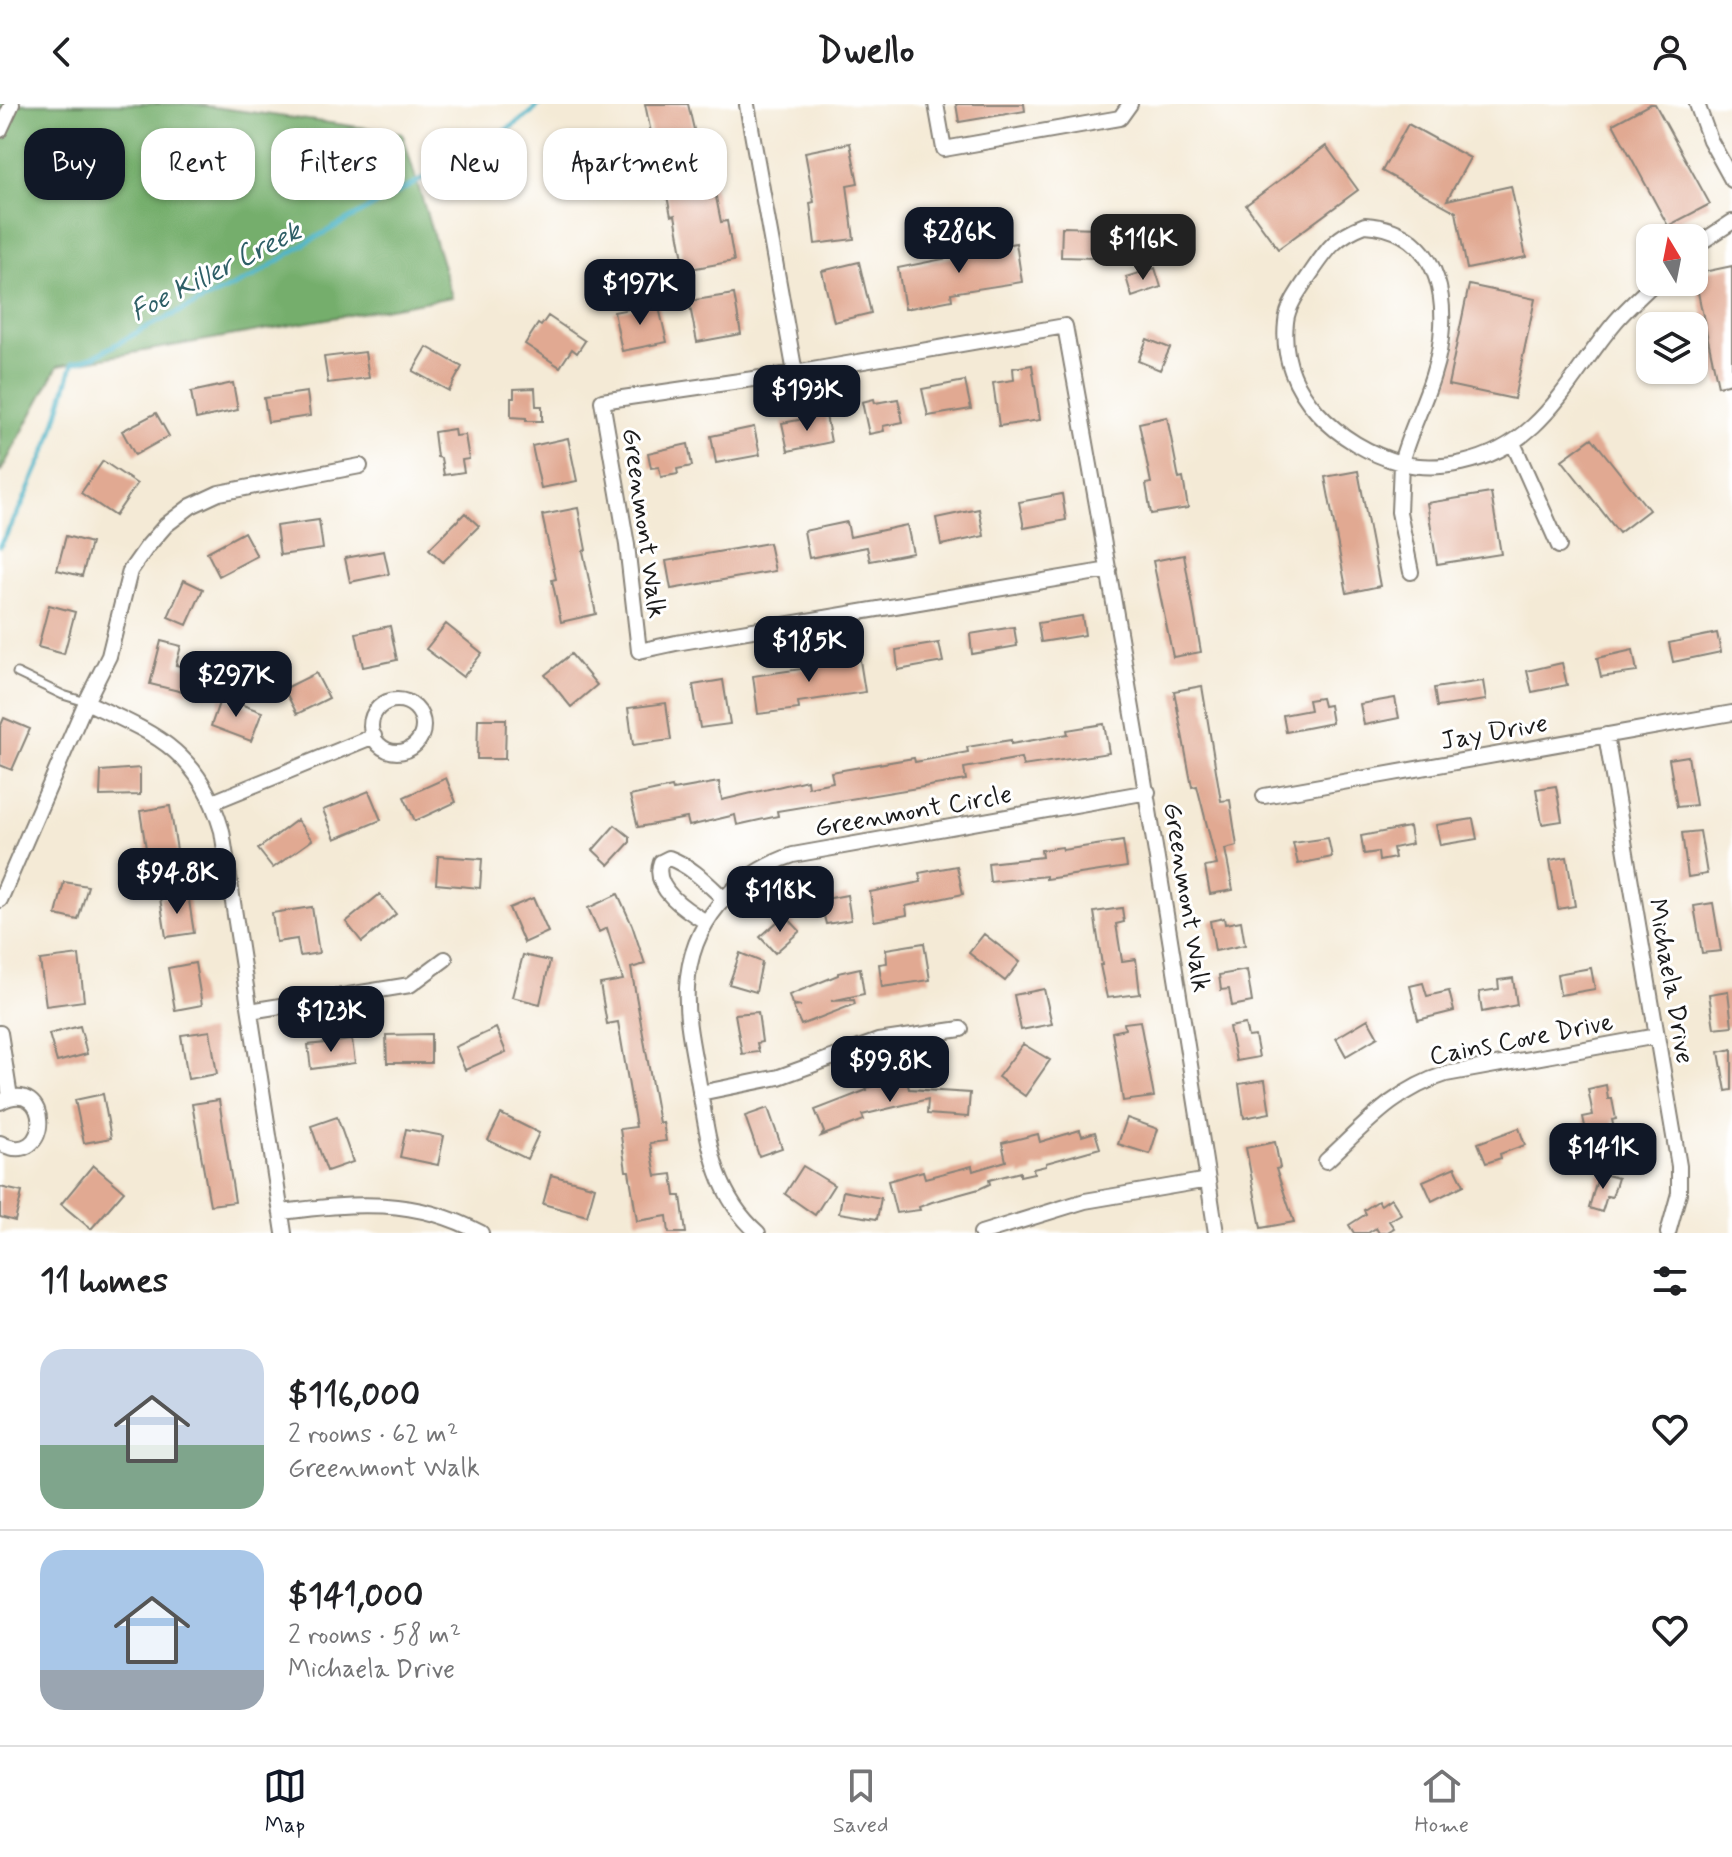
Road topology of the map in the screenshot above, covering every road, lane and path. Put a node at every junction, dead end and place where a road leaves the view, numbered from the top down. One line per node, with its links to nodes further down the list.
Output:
1 (12, 104): 6 (street)
2 (936, 104): 3 (street)
3 (1130, 104)
4 (1697, 104): 7 (street)
5 (747, 105): 11 (street)
6 (0, 130)
7 (1732, 180)
8 (1732, 222): 9 (street)
9 (1708, 238)
10 (1641, 296): 12 (street)
11 (795, 373): 16 (street, Greenmont Walk); 16 (street, Greenmont Walk)
12 (1513, 443): 13 (street); 15 (street)
13 (1401, 463): 13 (street); 17 (street)
14 (360, 466): 19 (street)
15 (1559, 546)
16 (1109, 570): 23 (street, Greenmont Walk)
17 (1411, 572)
18 (17, 673): 19 (lane)
19 (86, 702): 25 (street); 27 (street)
20 (1732, 713): 21 (street, Jay Drive)
21 (1606, 735): 24 (street, Jay Drive); 33 (street, Michaela Drive)
22 (374, 736): 25 (street)
23 (1148, 792): 26 (street, Greenmont Circle); 38 (street, Greenmont Walk)
24 (1264, 796)
25 (213, 802): 30 (street)
26 (723, 898): 28 (street, Greenmont Circle); 28 (street)
27 (0, 900)
28 (706, 922): 34 (street, Greenmont Circle)
29 (445, 959): 30 (street)
30 (250, 1011): 39 (street)
31 (961, 1029): 34 (street)
32 (0, 1033): 35 (street)
33 (1657, 1036): 37 (street, Cains Cove Drive); 45 (street, Michaela Drive)
34 (700, 1093): 42 (street, Greenmont Circle)
35 (5, 1100): 36 (street)
36 (0, 1143)
37 (1326, 1161)
38 (1208, 1180): 43 (street); 44 (street, Greenmont Walk)
39 (281, 1212): 40 (street); 41 (street)
40 (284, 1233)
41 (481, 1233)
42 (758, 1233)
43 (981, 1233)
44 (1216, 1233)
45 (1668, 1233)

